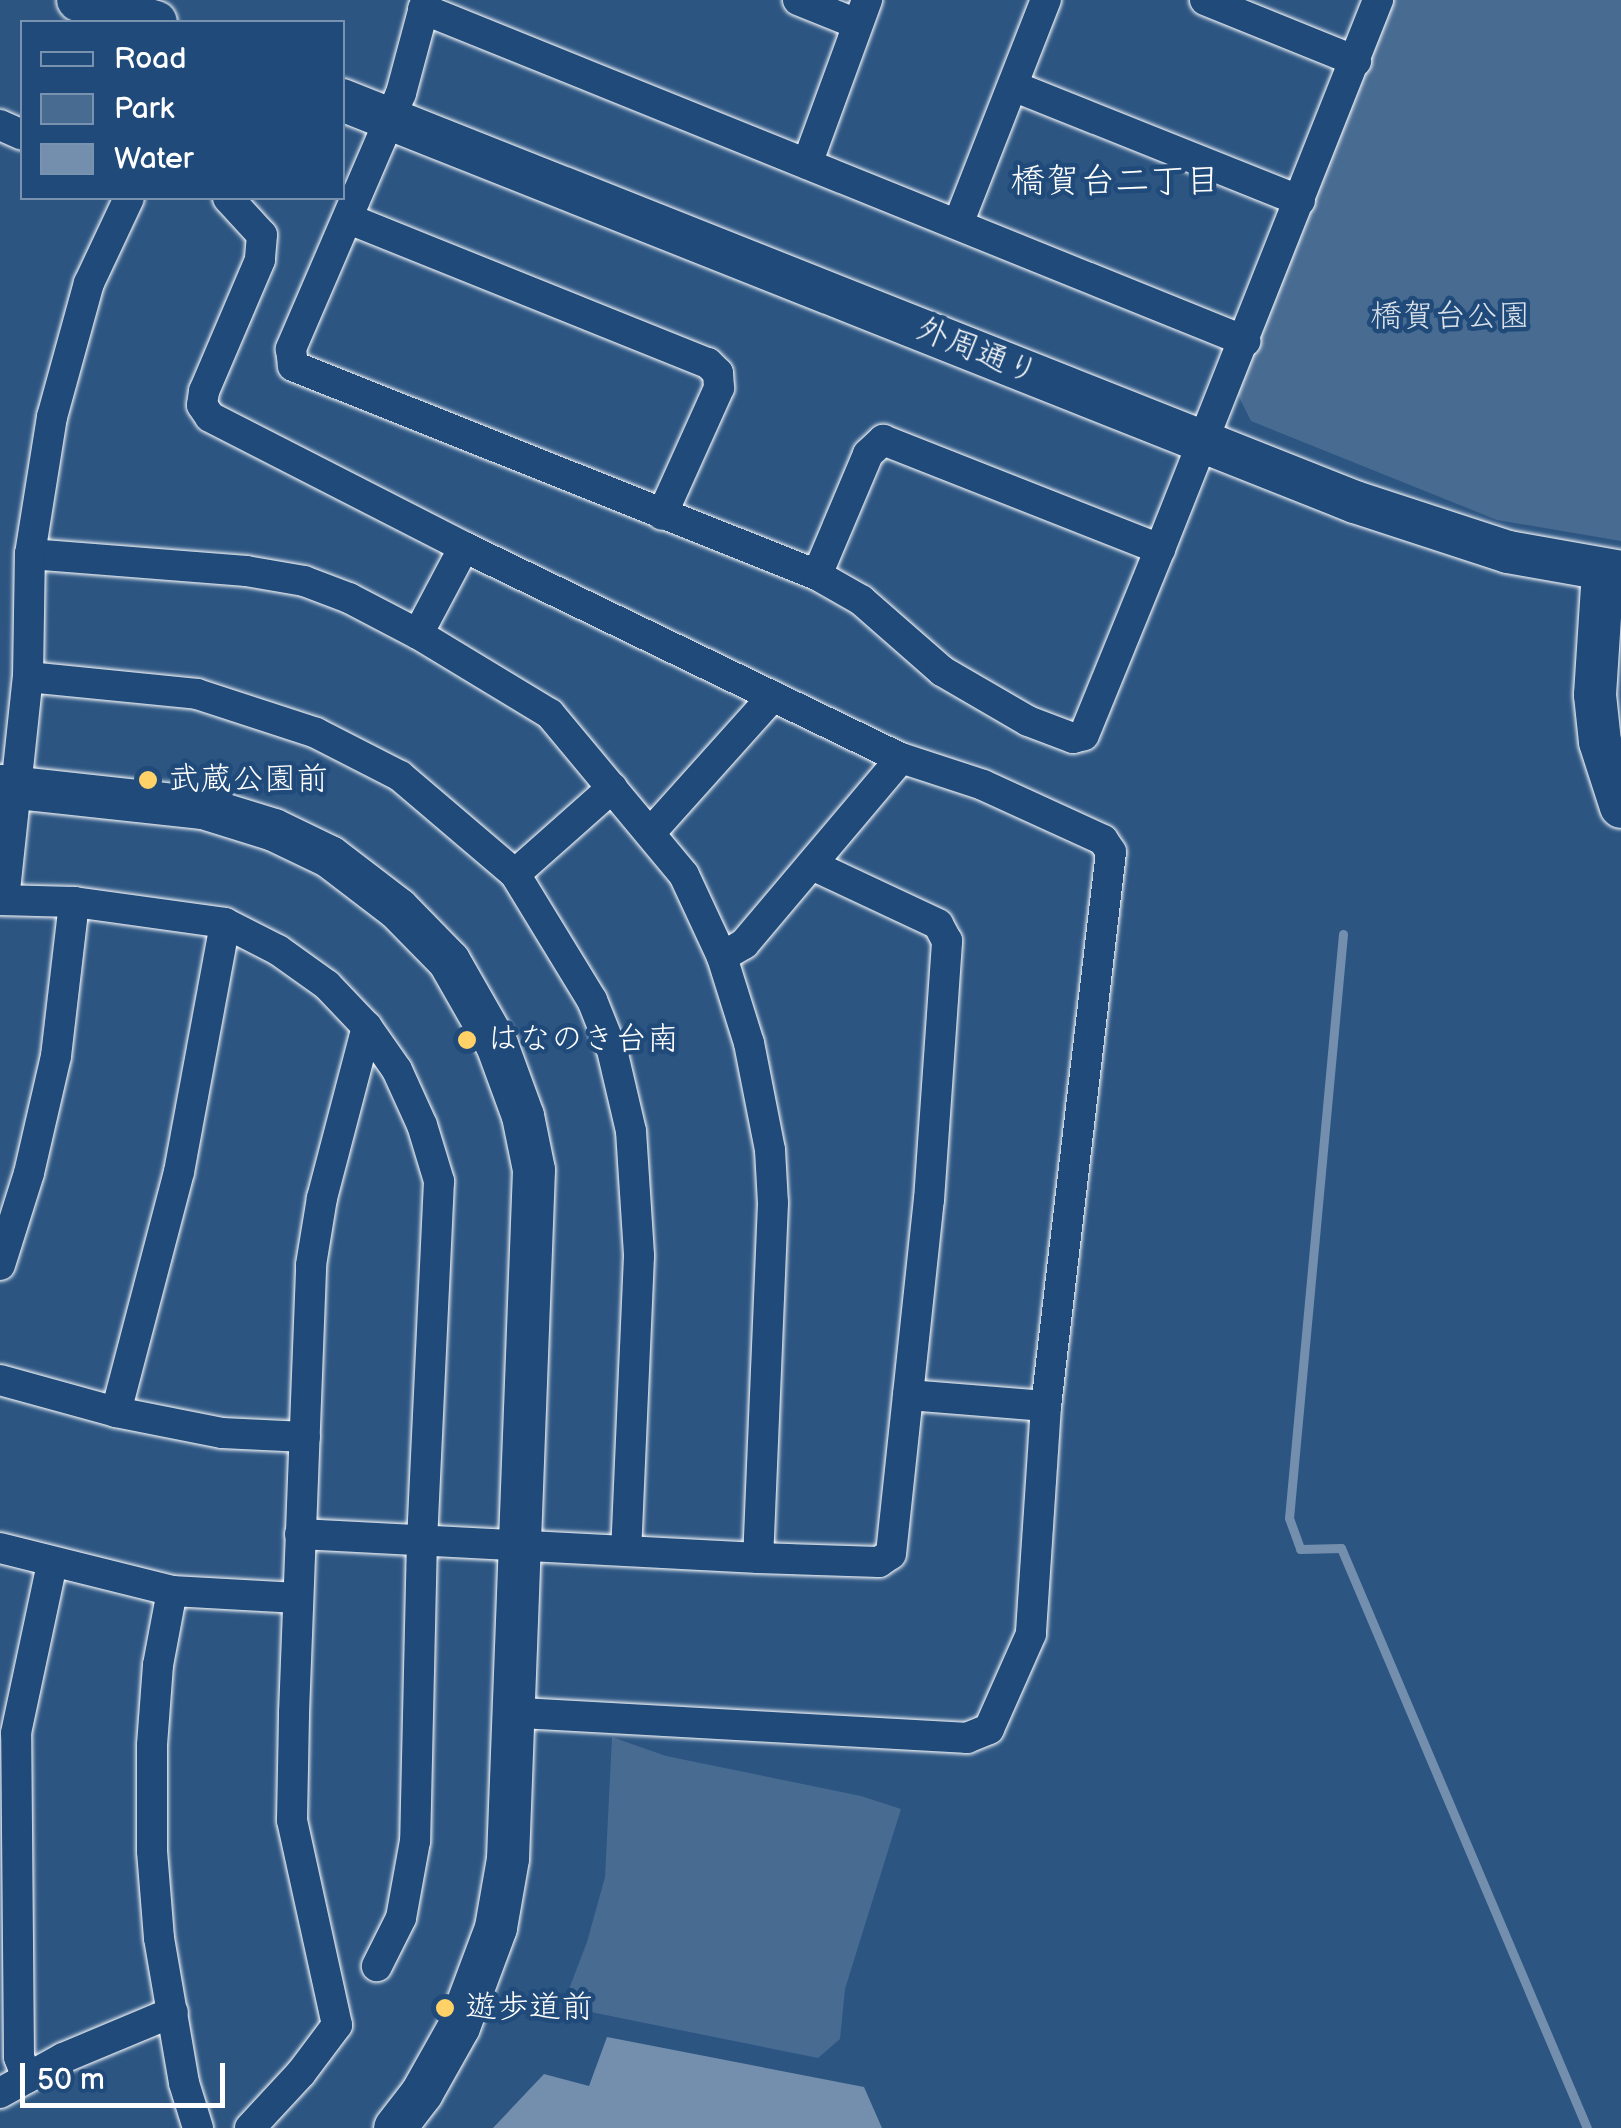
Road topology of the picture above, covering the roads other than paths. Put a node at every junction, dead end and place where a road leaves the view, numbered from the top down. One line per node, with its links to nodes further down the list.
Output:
1 (78, 0): 8 (street)
2 (798, 0): 7 (street)
3 (1046, 0): 10 (street)
4 (1206, 0): 9 (street)
5 (1378, 0): 9 (street)
6 (425, 4): 12 (street); 13 (street)
7 (862, 12): 13 (street)
8 (149, 20)
9 (1356, 61): 16 (street)
10 (1013, 86): 16 (street); 18 (street)
11 (345, 101): 12 (street, 外周通り)
12 (390, 121): 17 (street); 20 (street, 外周通り)
13 (807, 164): 18 (street)
14 (127, 200): 24 (street)
15 (230, 200): 22 (street)
16 (1300, 201): 19 (street)
17 (349, 219): 21 (street); 21 (street)
18 (958, 224): 19 (street)
19 (1245, 341): 20 (street)
20 (1204, 442): 23 (street); 25 (street, 外周通り)
21 (662, 515): 26 (street)
22 (464, 547): 27 (street); 29 (street)
23 (1160, 549): 26 (street); 26 (street)
24 (30, 554): 27 (street); 28 (street)
25 (1612, 572): 33 (street)
26 (817, 575)
27 (418, 634): 32 (street)
28 (28, 676): 31 (street); 36 (street)
29 (773, 696): 30 (street); 34 (street)
30 (902, 758): 35 (street); 45 (street)
31 (8, 787): 37 (street); 50 (street)
32 (612, 788): 34 (street); 36 (street)
33 (1621, 807)
34 (652, 831): 40 (street)
35 (812, 865): 40 (street); 44 (street)
36 (515, 874): 52 (street)
37 (2, 900): 38 (street)
38 (74, 902): 39 (street); 42 (street)
39 (225, 923): 41 (street); 46 (street)
40 (722, 957): 53 (street)
41 (367, 1026): 47 (street); 49 (street)
42 (0, 1265)
43 (0, 1380): 46 (street)
44 (908, 1395): 45 (street); 53 (street)
45 (1046, 1406): 57 (street)
46 (116, 1412): 47 (street)
47 (305, 1438): 48 (street)
48 (300, 1534): 49 (street); 56 (street)
49 (422, 1539): 50 (street); 58 (street)
50 (518, 1547): 52 (street); 57 (street)
51 (0, 1548): 54 (street)
52 (626, 1550): 53 (street)
53 (758, 1558)
54 (52, 1563): 55 (street); 60 (street)
55 (172, 1591): 56 (street); 59 (street)
56 (298, 1598): 62 (street)
57 (514, 1713): 63 (street)
58 (377, 1966)
59 (172, 2012): 60 (street); 61 (street)
60 (13, 2086)
61 (198, 2128)
62 (250, 2128)
63 (396, 2128)

